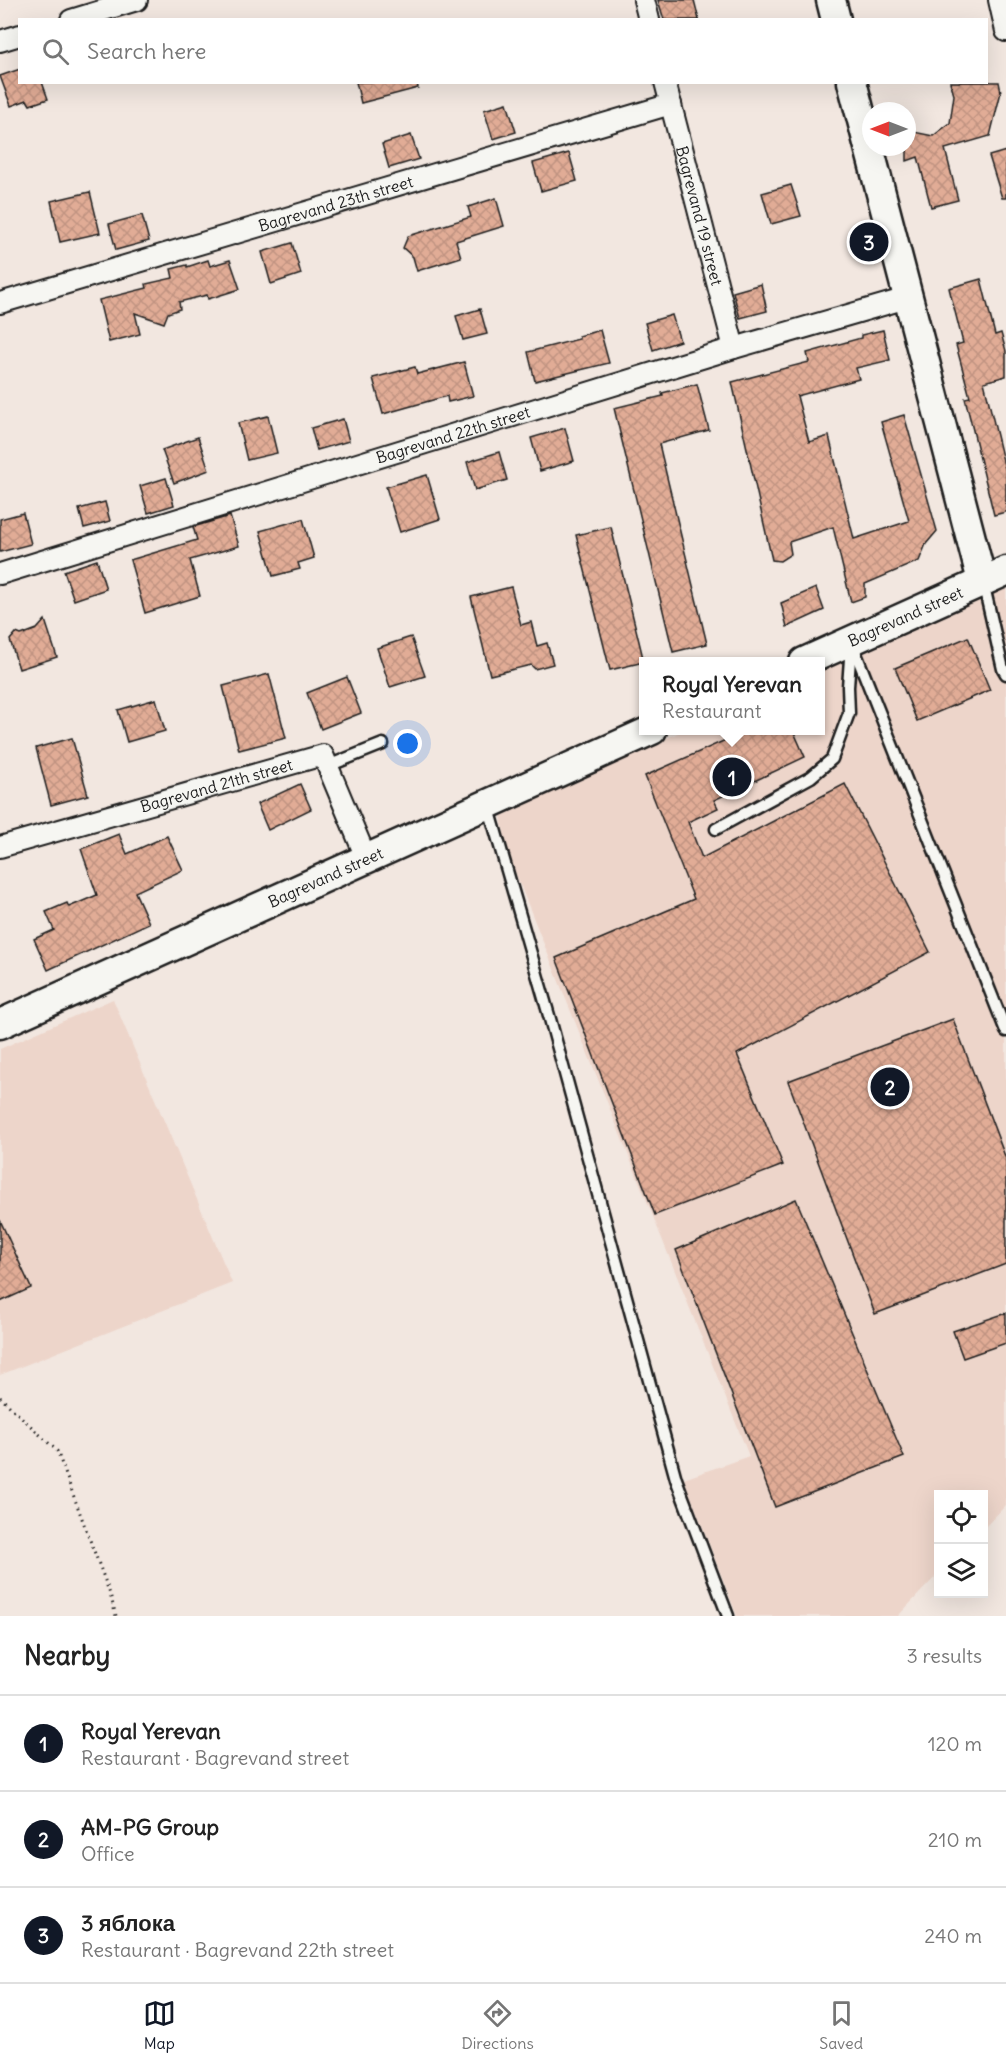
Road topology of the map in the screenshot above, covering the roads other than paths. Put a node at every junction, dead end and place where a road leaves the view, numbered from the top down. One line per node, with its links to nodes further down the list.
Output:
1 (137, 0): 5 (street)
2 (645, 0): 6 (street)
3 (831, 0): 7 (main road)
4 (999, 0): 8 (street)
5 (78, 18)
6 (650, 18)
7 (836, 18)
8 (1006, 31)
9 (18, 36): 10 (street)
10 (0, 40)
11 (666, 84): 13 (street, Bagrevand 19 street)
12 (853, 84): 14 (main road)
13 (671, 104): 15 (street, Bagrevand 23th street); 16 (street, Bagrevand 19 street)
14 (907, 298): 16 (street, Bagrevand 22th street); 18 (main road)
15 (0, 303)
16 (734, 348): 17 (street, Bagrevand 22th street)
17 (0, 574)
18 (994, 576): 19 (main road, Bagrevand street); 21 (lane)
19 (851, 640): 20 (main road, Bagrevand street); 26 (lane); 30 (lane)
20 (815, 657)
21 (1006, 674)
22 (641, 735): 25 (main road, Bagrevand street)
23 (383, 744): 24 (lane)
24 (328, 766): 27 (street, Bagrevand 21th street); 28 (street)
25 (488, 805): 28 (main road, Bagrevand street); 31 (lane)
26 (716, 830)
27 (0, 846)
28 (367, 860): 29 (main road, Bagrevand street)
29 (0, 1024)
30 (1006, 1031)
31 (728, 1616)

